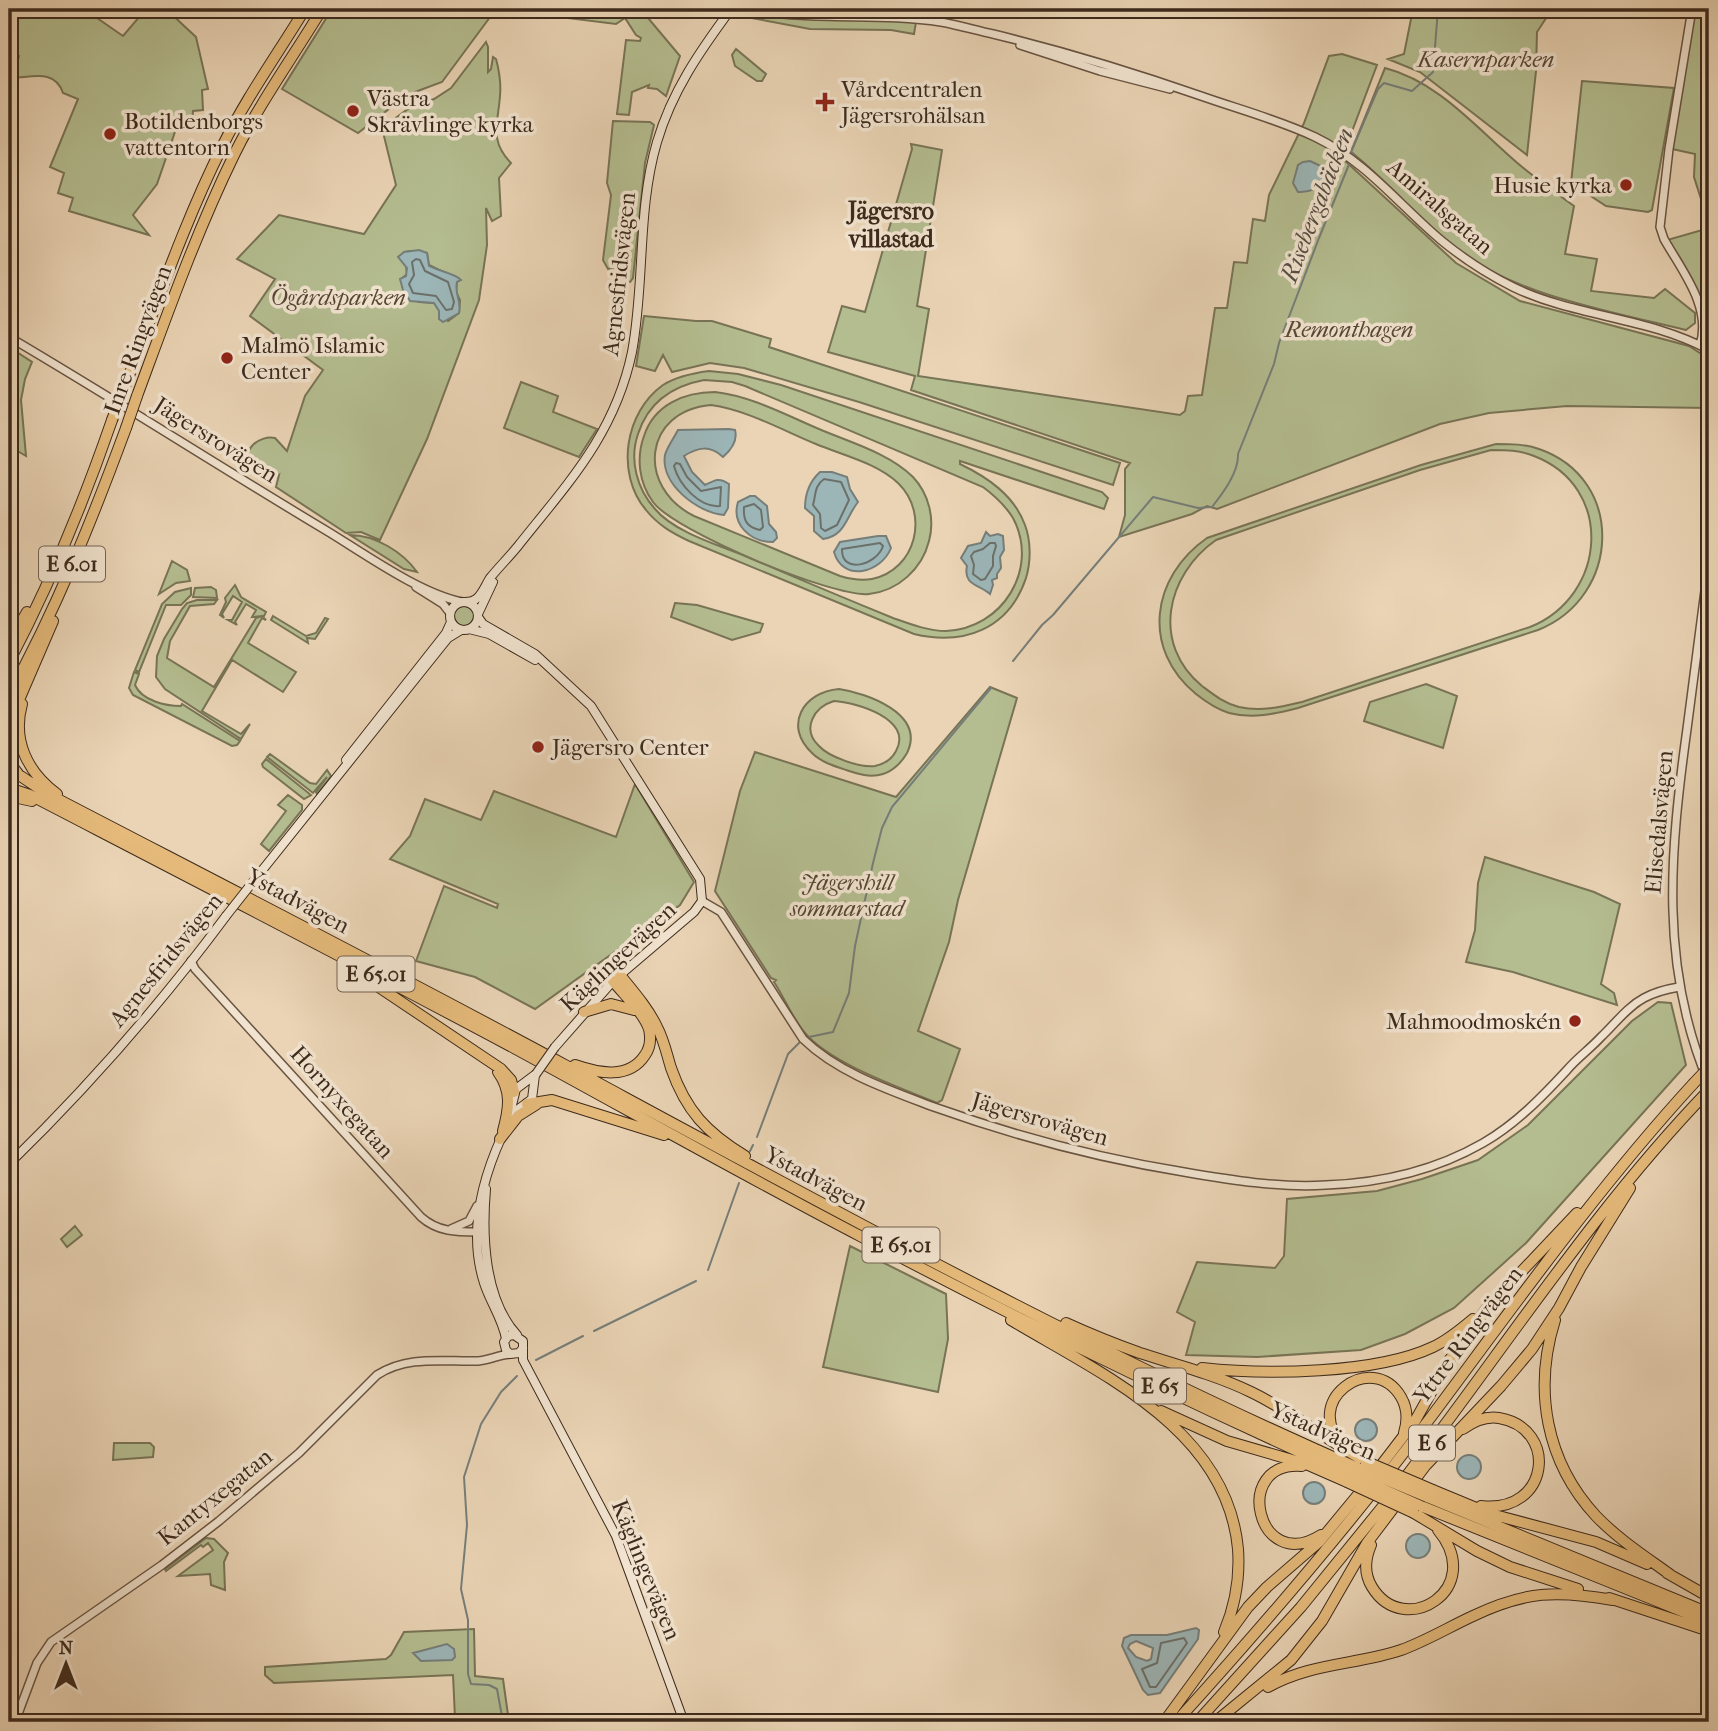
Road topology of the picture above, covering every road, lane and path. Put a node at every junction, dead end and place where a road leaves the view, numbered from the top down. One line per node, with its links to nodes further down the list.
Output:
1 (304, 9): 13 (highway, Inre Ringvägen / E 6.01, bridge)
2 (716, 9): 7 (main road)
3 (751, 9): 8 (street, Amiralsgatan)
4 (778, 9): 8 (street, Amiralsgatan)
5 (1692, 9): 10 (street)
6 (321, 10): 12 (highway, Inre Ringvägen / E 6.01, bridge)
7 (728, 13): 15 (main road, Agnesfridsvägen)
8 (819, 15): 10 (street, Amiralsgatan)
9 (9, 337): 16 (street, Jägersrovägen)
10 (1700, 345): 11 (street, Amiralsgatan)
11 (1709, 350)
12 (82, 543): 24 (highway); 25 (highway, Inre Ringvägen / E 6.01)
13 (63, 551): 21 (highway); 22 (highway, Inre Ringvägen / E 6.01)
14 (1709, 560): 36 (street, Elisedalsvägen)
15 (501, 568): 17 (main road, Agnesfridsvägen); 18 (main road, Agnesfridsvägen)
16 (402, 576): 17 (street, Jägersrovägen); 19 (street, Jägersrovägen)
17 (464, 602): 18 (main road); 19 (main road)
18 (478, 615): 20 (main road); 23 (main road)
19 (450, 618): 20 (main road); 28 (main road, Agnesfridsvägen)
20 (465, 629): 23 (main road); 28 (main road, Agnesfridsvägen)
21 (9, 643)
22 (9, 662)
23 (546, 664): 32 (main road)
24 (34, 666): 26 (highway); 31 (highway)
25 (9, 695)
26 (9, 723)
27 (9, 762): 31 (highway, Ystadvägen / E 65.01)
28 (342, 769): 34 (main road, Agnesfridsvägen, bridge)
29 (9, 788): 31 (highway, Ystadvägen / E 65.01)
30 (9, 796): 31 (highway)
31 (70, 810): 33 (highway, Ystadvägen / E 65.01); 39 (highway, Ystadvägen / E 65.01)
32 (702, 901): 35 (main road, Käglingevägen); 36 (street, Jägersrovägen)
33 (292, 930): 40 (highway); 53 (highway, Ystadvägen / E 65.01)
34 (191, 961): 52 (main road, Agnesfridsvägen); 59 (street, Hornyxegatan)
35 (617, 978): 37 (main road, Käglingevägen); 38 (highway); 56 (highway)
36 (1679, 987): 43 (street, Elisedalsvägen)
37 (584, 1012): 38 (highway); 42 (main road, Käglingevägen, bridge)
38 (637, 1012): 39 (highway)
39 (515, 1038): 56 (highway, Ystadvägen / E 65.01)
40 (492, 1063): 45 (highway); 49 (highway)
41 (1709, 1067): 54 (highway, Yttre Ringvägen / E 6, bridge)
42 (536, 1075): 45 (main road, Käglingevägen); 46 (main road, Käglingevägen)
43 (1709, 1084)
44 (1709, 1090): 50 (highway, Yttre Ringvägen / E 6)
45 (514, 1093): 46 (main road); 48 (main road, Käglingevägen)
46 (526, 1104): 47 (highway); 48 (main road, Käglingevägen)
47 (569, 1105): 49 (highway); 53 (highway)
48 (507, 1124): 49 (main road, Käglingevägen)
49 (500, 1139): 51 (main road, Käglingevägen)
50 (1653, 1152): 63 (highway); 94 (highway, Yttre Ringvägen / E 6)
51 (491, 1162): 55 (main road, Käglingevägen); 58 (main road, Käglingevägen)
52 (9, 1164)
53 (734, 1169): 61 (highway, Ystadvägen / E 65.01)
54 (1596, 1196): 62 (highway); 93 (highway, Yttre Ringvägen / E 6)
55 (480, 1199): 57 (street); 58 (main road, Käglingevägen)
56 (820, 1202): 60 (highway, Ystadvägen / E 65.01)
57 (459, 1227): 58 (street); 59 (street)
58 (481, 1229): 59 (street); 64 (main road, Käglingevägen); 65 (main road, Käglingevägen)
59 (441, 1230)
60 (982, 1287): 69 (highway); 75 (highway, Ystadvägen / E 65)
61 (969, 1293): 70 (highway); 75 (highway, Ystadvägen / E 65)
62 (1487, 1308): 69 (highway); 72 (highway)
63 (1559, 1308): 73 (highway); 82 (highway)
64 (517, 1335): 65 (main road); 66 (main road)
65 (505, 1340): 67 (main road); 68 (street)
66 (523, 1348): 67 (main road); 71 (main road, Käglingevägen)
67 (511, 1354): 68 (street, Kantyxegatan); 71 (main road, Käglingevägen)
68 (480, 1360): 90 (street, Kantyxegatan)
69 (1174, 1363): 74 (highway)
70 (1148, 1405): 76 (highway); 88 (highway)
71 (547, 1407): 91 (main road, Käglingevägen)
72 (1401, 1440): 74 (highway); 80 (highway)
73 (1446, 1442): 78 (highway); 81 (highway)
74 (1353, 1455): 75 (highway)
75 (1356, 1471): 76 (highway); 77 (highway, bridge); 77 (highway, Ystadvägen / E 65, bridge)
76 (1331, 1474): 80 (highway)
77 (1424, 1502): 78 (highway); 79 (highway); 85 (highway, Ystadvägen / E 65); 86 (highway, Ystadvägen / E 65)
78 (1468, 1505): 82 (highway)
79 (1431, 1522): 81 (highway); 84 (highway)
80 (1330, 1529): 88 (highway)
81 (1378, 1529): 89 (highway)
82 (1672, 1576): 83 (highway)
83 (1709, 1597)
84 (1612, 1600): 87 (highway); 89 (highway)
85 (1709, 1613)
86 (1709, 1622)
87 (1709, 1631)
88 (1209, 1659): 92 (highway)
89 (1246, 1699): 95 (highway)
90 (15, 1722)
91 (687, 1722)
92 (1164, 1722)
93 (1176, 1722)
94 (1197, 1722)
95 (1215, 1722)

